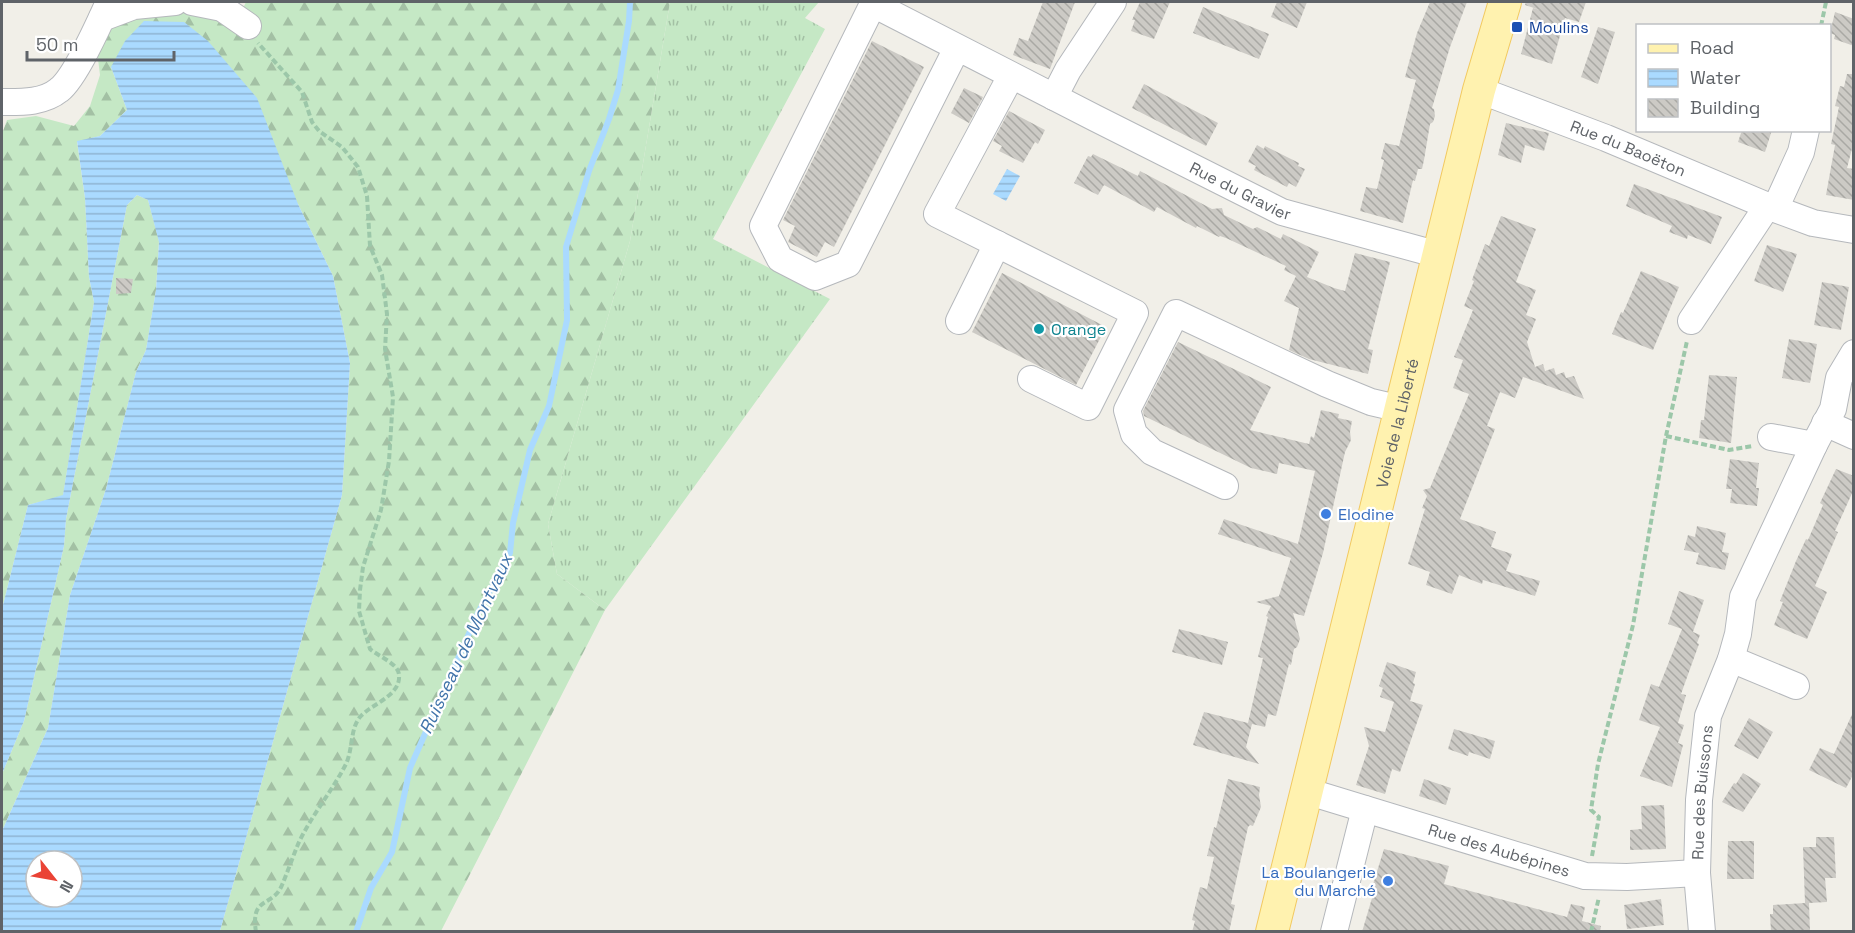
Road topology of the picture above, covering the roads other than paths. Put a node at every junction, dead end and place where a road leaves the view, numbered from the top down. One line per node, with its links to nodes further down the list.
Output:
1 (175, 2): 5 (street)
2 (192, 2): 6 (street)
3 (1113, 2): 10 (street)
4 (1505, 2): 9 (main road, Voie de la Liberté)
5 (105, 10): 11 (street)
6 (248, 26)
7 (967, 53): 7 (street, Rue du Gravier); 8 (street, Rue du Gravier)
8 (1011, 76): 10 (street, Rue du Gravier); 15 (street)
9 (1479, 90): 13 (street, Rue du Baoëton); 16 (main road, Voie de la Liberté)
10 (1054, 97): 16 (street, Rue du Gravier)
11 (2, 102)
12 (1806, 132): 13 (street)
13 (1770, 207): 14 (street, Rue du Baoëton); 18 (street)
14 (1854, 230)
15 (997, 244): 17 (street); 20 (street)
16 (1439, 255): 21 (main road, Voie de la Liberté)
17 (959, 321)
18 (1691, 321)
19 (1854, 353): 22 (street, Rue des Buissons)
20 (1031, 379)
21 (1401, 409): 25 (street); 28 (main road, Voie de la Liberté)
22 (1820, 434): 23 (street); 24 (street); 26 (street, Rue des Buissons)
23 (1854, 436)
24 (1771, 437)
25 (1225, 486)
26 (1731, 659): 27 (street); 30 (street, Rue des Buissons)
27 (1796, 686)
28 (1306, 791): 29 (street, Rue des Aubépines); 31 (main road, Voie de la Liberté)
29 (1365, 809): 30 (street, Rue des Aubépines); 32 (street)
30 (1697, 873): 33 (street, Rue des Buissons)
31 (1272, 932)
32 (1334, 932)
33 (1702, 932)

